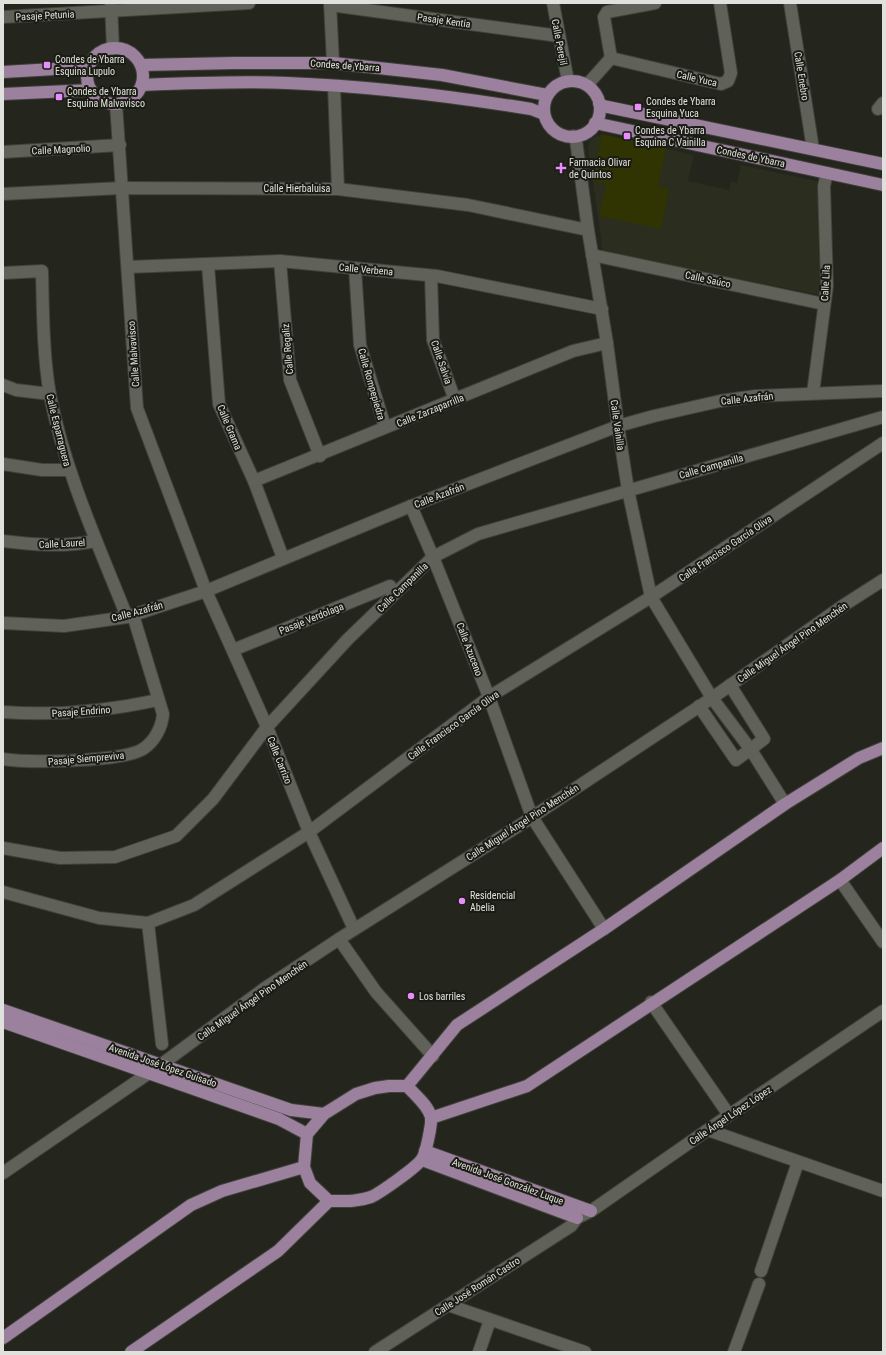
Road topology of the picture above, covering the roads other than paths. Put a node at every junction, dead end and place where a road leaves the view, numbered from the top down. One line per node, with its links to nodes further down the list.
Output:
1 (249, 3): 7 (street, Pasaje Petunia)
2 (554, 3): 9 (street, Calle Perejil)
3 (655, 3): 11 (street)
4 (720, 3): 11 (street, Calle Yuca)
5 (790, 3): 29 (street, Calle Enebro)
6 (330, 4): 9 (street, Pasaje Kentia); 12 (street)
7 (111, 7): 8 (street, Pasaje Petunia); 10 (street)
8 (3, 17)
9 (558, 36): 16 (street, Calle Perejil)
10 (113, 49): 13 (main road); 14 (main road)
11 (611, 58): 18 (street)
12 (333, 63): 13 (main road, Condes de Ybarra); 22 (main road, Condes de Ybarra)
13 (141, 65): 17 (main road)
14 (89, 68): 15 (main road); 20 (main road)
15 (3, 72)
16 (568, 81): 18 (main road); 22 (main road)
17 (142, 85): 19 (main road); 24 (main road)
18 (587, 85): 23 (main road)
19 (334, 86): 25 (main road); 35 (street)
20 (91, 90): 21 (main road); 24 (main road)
21 (3, 94)
22 (547, 95): 25 (main road)
23 (599, 103): 26 (main road); 29 (main road, Condes de Ybarra)
24 (116, 104): 28 (street, Calle Malvavisco)
25 (544, 114): 27 (main road)
26 (595, 123): 27 (main road); 32 (main road, Condes de Ybarra)
27 (573, 136): 37 (street, Calle Vainilla)
28 (120, 145): 30 (street, Calle Magnolio); 34 (street, Calle Malvavisco)
29 (813, 149): 31 (main road, Condes de Ybarra)
30 (3, 152)
31 (883, 164)
32 (827, 173): 33 (main road, Condes de Ybarra); 45 (street, Calle Lila)
33 (883, 184)
34 (121, 188): 35 (street, Calle Hierbaluisa); 36 (street, Calle Hierbaluisa); 41 (street, Calle Malvavisco)
35 (338, 189): 37 (street, Calle Hierbaluisa)
36 (3, 194)
37 (588, 230): 38 (street, Calle Vainilla)
38 (592, 254): 45 (street, Calle Saúco); 46 (street, Calle Vainilla)
39 (280, 261): 40 (street, Calle Verbena); 42 (street, Calle Verbena); 57 (street, Calle Regaliz)
40 (208, 264): 41 (street, Calle Verbena); 60 (street, Calle Grama)
41 (128, 267): 69 (street, Calle Malvavisco)
42 (355, 268): 44 (street, Calle Verbena); 55 (street, Calle Rompepiedra)
43 (3, 273): 51 (street, Calle Esparraguera)
44 (431, 276): 46 (street, Calle Verbena); 52 (street, Calle Salvia)
45 (824, 304): 50 (street, Calle Lila)
46 (602, 309): 47 (street, Calle Vainilla)
47 (607, 343): 52 (street, Calle Zarzaparrilla); 54 (street, Calle Vainilla)
48 (3, 385): 51 (street)
49 (883, 391): 50 (street, Calle Azafrán)
50 (813, 393): 54 (street, Calle Azafrán)
51 (50, 394): 59 (street, Calle Esparraguera)
52 (455, 400): 55 (street, Calle Zarzaparrilla)
53 (883, 417): 61 (street, Calle Campanilla)
54 (618, 426): 61 (street, Calle Vainilla); 62 (street, Calle Azafrán)
55 (385, 428): 57 (street, Calle Zarzaparrilla)
56 (883, 443): 70 (street, Calle Francisco García Oliva)
57 (320, 456): 60 (street, Calle Zarzaparrilla)
58 (3, 464): 59 (street)
59 (69, 470): 64 (street, Calle Esparraguera)
60 (254, 481): 66 (street, Calle Grama)
61 (628, 490): 65 (street, Calle Campanilla); 70 (street, Calle Vainilla)
62 (411, 506): 65 (street, Calle Azuceno); 66 (street, Calle Azafrán)
63 (3, 541): 64 (street, Calle Laurel)
64 (96, 541): 71 (street, Calle Esparraguera)
65 (434, 557): 75 (street, Calle Azuceno); 80 (street, Calle Campanilla)
66 (283, 558): 69 (street, Calle Azafrán)
67 (883, 580): 74 (street, Calle Miguel Ángel Pino Menchén)
68 (390, 586): 73 (street, Pasaje Verdolaga)
69 (206, 591): 71 (street, Calle Azafrán); 73 (street, Calle Carrizo)
70 (651, 597): 75 (street, Calle Francisco García Oliva); 76 (street, Calle Vainilla)
71 (130, 616): 72 (street, Calle Azafrán); 77 (street, Pasaje Siempreviva)
72 (3, 623)
73 (233, 650): 80 (street, Calle Carrizo)
74 (730, 685): 76 (street, Calle Miguel Ángel Pino Menchén); 82 (street)
75 (489, 697): 85 (street, Calle Azuceno); 86 (street, Calle Francisco García Oliva)
76 (712, 698): 78 (street, Calle Miguel Ángel Pino Menchén); 82 (street, Calle Vainilla)
77 (158, 700): 79 (street, Pasaje Endrino); 83 (street, Pasaje Siempreviva)
78 (699, 706): 82 (street); 85 (street, Calle Miguel Ángel Pino Menchén)
79 (3, 712)
80 (267, 727): 86 (street, Calle Carrizo); 87 (street, Calle Campanilla)
81 (883, 748): 84 (main road)
82 (751, 750): 84 (street, Calle Vainilla)
83 (3, 759)
84 (786, 804): 92 (main road)
85 (532, 817): 92 (street, Calle Azuceno); 93 (street, Calle Miguel Ángel Pino Menchén)
86 (309, 832): 91 (street, Calle Francisco García Oliva); 93 (street, Calle Carrizo)
87 (3, 848)
88 (883, 848): 89 (main road)
89 (840, 880): 95 (street); 96 (main road)
90 (3, 892): 91 (street, Calle Francisco García Oliva)
91 (148, 923): 100 (street)
92 (604, 929): 101 (main road)
93 (354, 930): 94 (street, Calle Miguel Ángel Pino Menchén)
94 (339, 939): 101 (street); 102 (street, Calle Miguel Ángel Pino Menchén)
95 (883, 942)
96 (651, 1002): 106 (street); 107 (main road)
97 (3, 1010): 102 (main road, Avenida José López Guisado)
98 (883, 1011): 106 (street, Calle Ángel López López)
99 (3, 1022): 103 (main road, Avenida José López Guisado)
100 (162, 1044)
101 (433, 1056): 104 (main road)
102 (162, 1064): 105 (main road, Avenida José López Guisado)
103 (149, 1073): 109 (main road, Avenida José López Guisado); 113 (street)
104 (407, 1086): 105 (main road); 107 (main road)
105 (324, 1114): 109 (main road)
106 (729, 1115): 108 (street, Calle Ángel López López)
107 (431, 1118): 110 (main road)
108 (708, 1130): 111 (street); 116 (street, Calle Ángel López López)
109 (307, 1134): 112 (main road)
110 (424, 1156): 115 (main road); 116 (main road, Avenida José González Luque); 117 (main road, Avenida José González Luque)
111 (798, 1162): 114 (street); 118 (street)
112 (304, 1166): 115 (main road); 122 (main road)
113 (3, 1173)
114 (883, 1192)
115 (329, 1201): 123 (main road)
116 (592, 1211): 117 (street, Calle Ángel López López)
117 (577, 1218): 120 (street, Calle José Román Castro)
118 (762, 1271)
119 (760, 1284): 127 (street)
120 (448, 1305): 121 (street); 124 (street, Calle José Román Castro)
121 (490, 1320): 125 (street); 126 (street)
122 (3, 1338)
123 (131, 1352)
124 (375, 1352)
125 (479, 1352)
126 (585, 1352)
127 (734, 1352)

